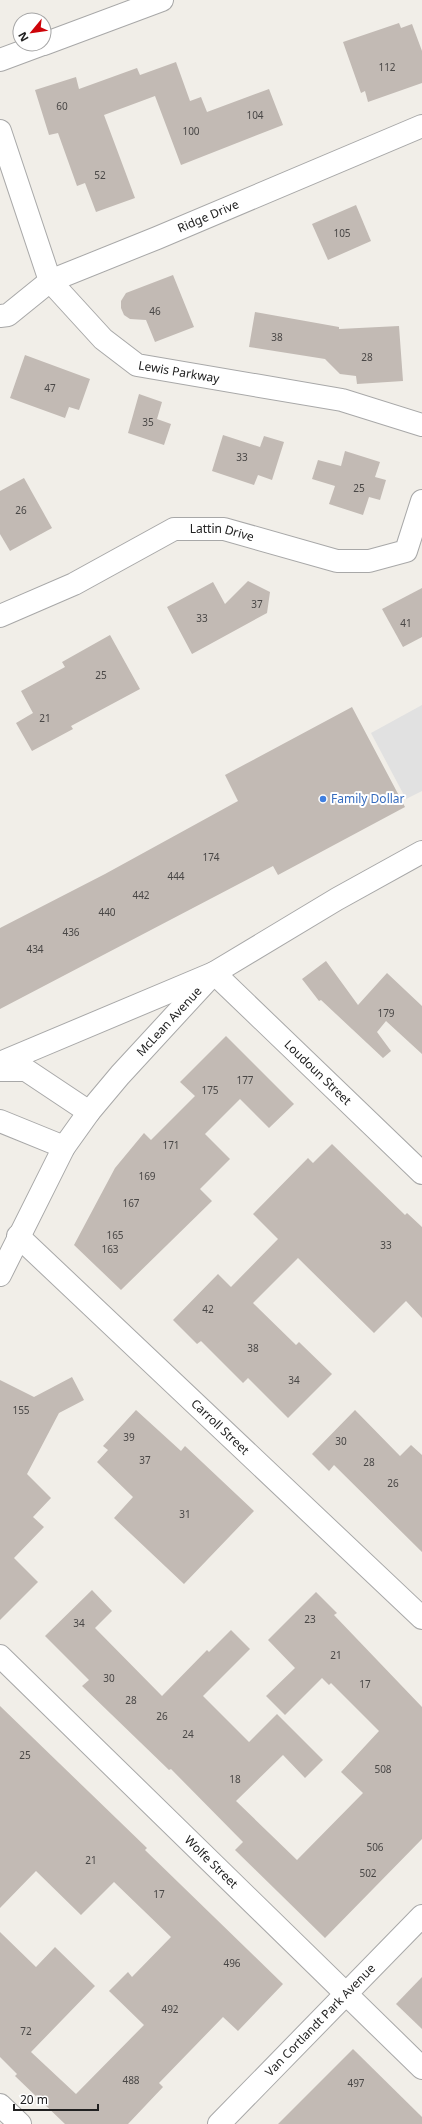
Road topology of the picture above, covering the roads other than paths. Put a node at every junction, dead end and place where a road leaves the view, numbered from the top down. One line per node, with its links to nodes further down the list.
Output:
1 (162, 0): 2 (street)
2 (52, 41)
3 (22, 52): 4 (street)
4 (0, 60)
5 (422, 126): 7 (street, Ridge Drive)
6 (0, 131): 7 (street, Lewis Parkway)
7 (50, 281): 8 (street, Ridge Drive); 9 (street, Lewis Parkway)
8 (0, 316)
9 (422, 425)
10 (422, 501): 11 (street, Lattin Drive)
11 (0, 616)
12 (422, 852): 13 (street, McLean Avenue)
13 (214, 973): 14 (street); 16 (street, McLean Avenue); 19 (street, Loudoun Street)
14 (0, 1063)
15 (0, 1070): 16 (street)
16 (89, 1112): 18 (street, McLean Avenue)
17 (0, 1121): 18 (street)
18 (64, 1147): 20 (street, McLean Avenue)
19 (422, 1173)
20 (18, 1236): 21 (street, McLean Avenue); 22 (street, Carroll Street)
21 (0, 1275)
22 (422, 1618)
23 (0, 1656): 25 (street, Wolfe Street)
24 (422, 1916): 25 (street, Van Cortlandt Park Avenue)
25 (346, 1996): 26 (street, Wolfe Street); 29 (street, Van Cortlandt Park Avenue)
26 (422, 2068)
27 (0, 2105): 28 (street)
28 (20, 2124)
29 (219, 2124)

